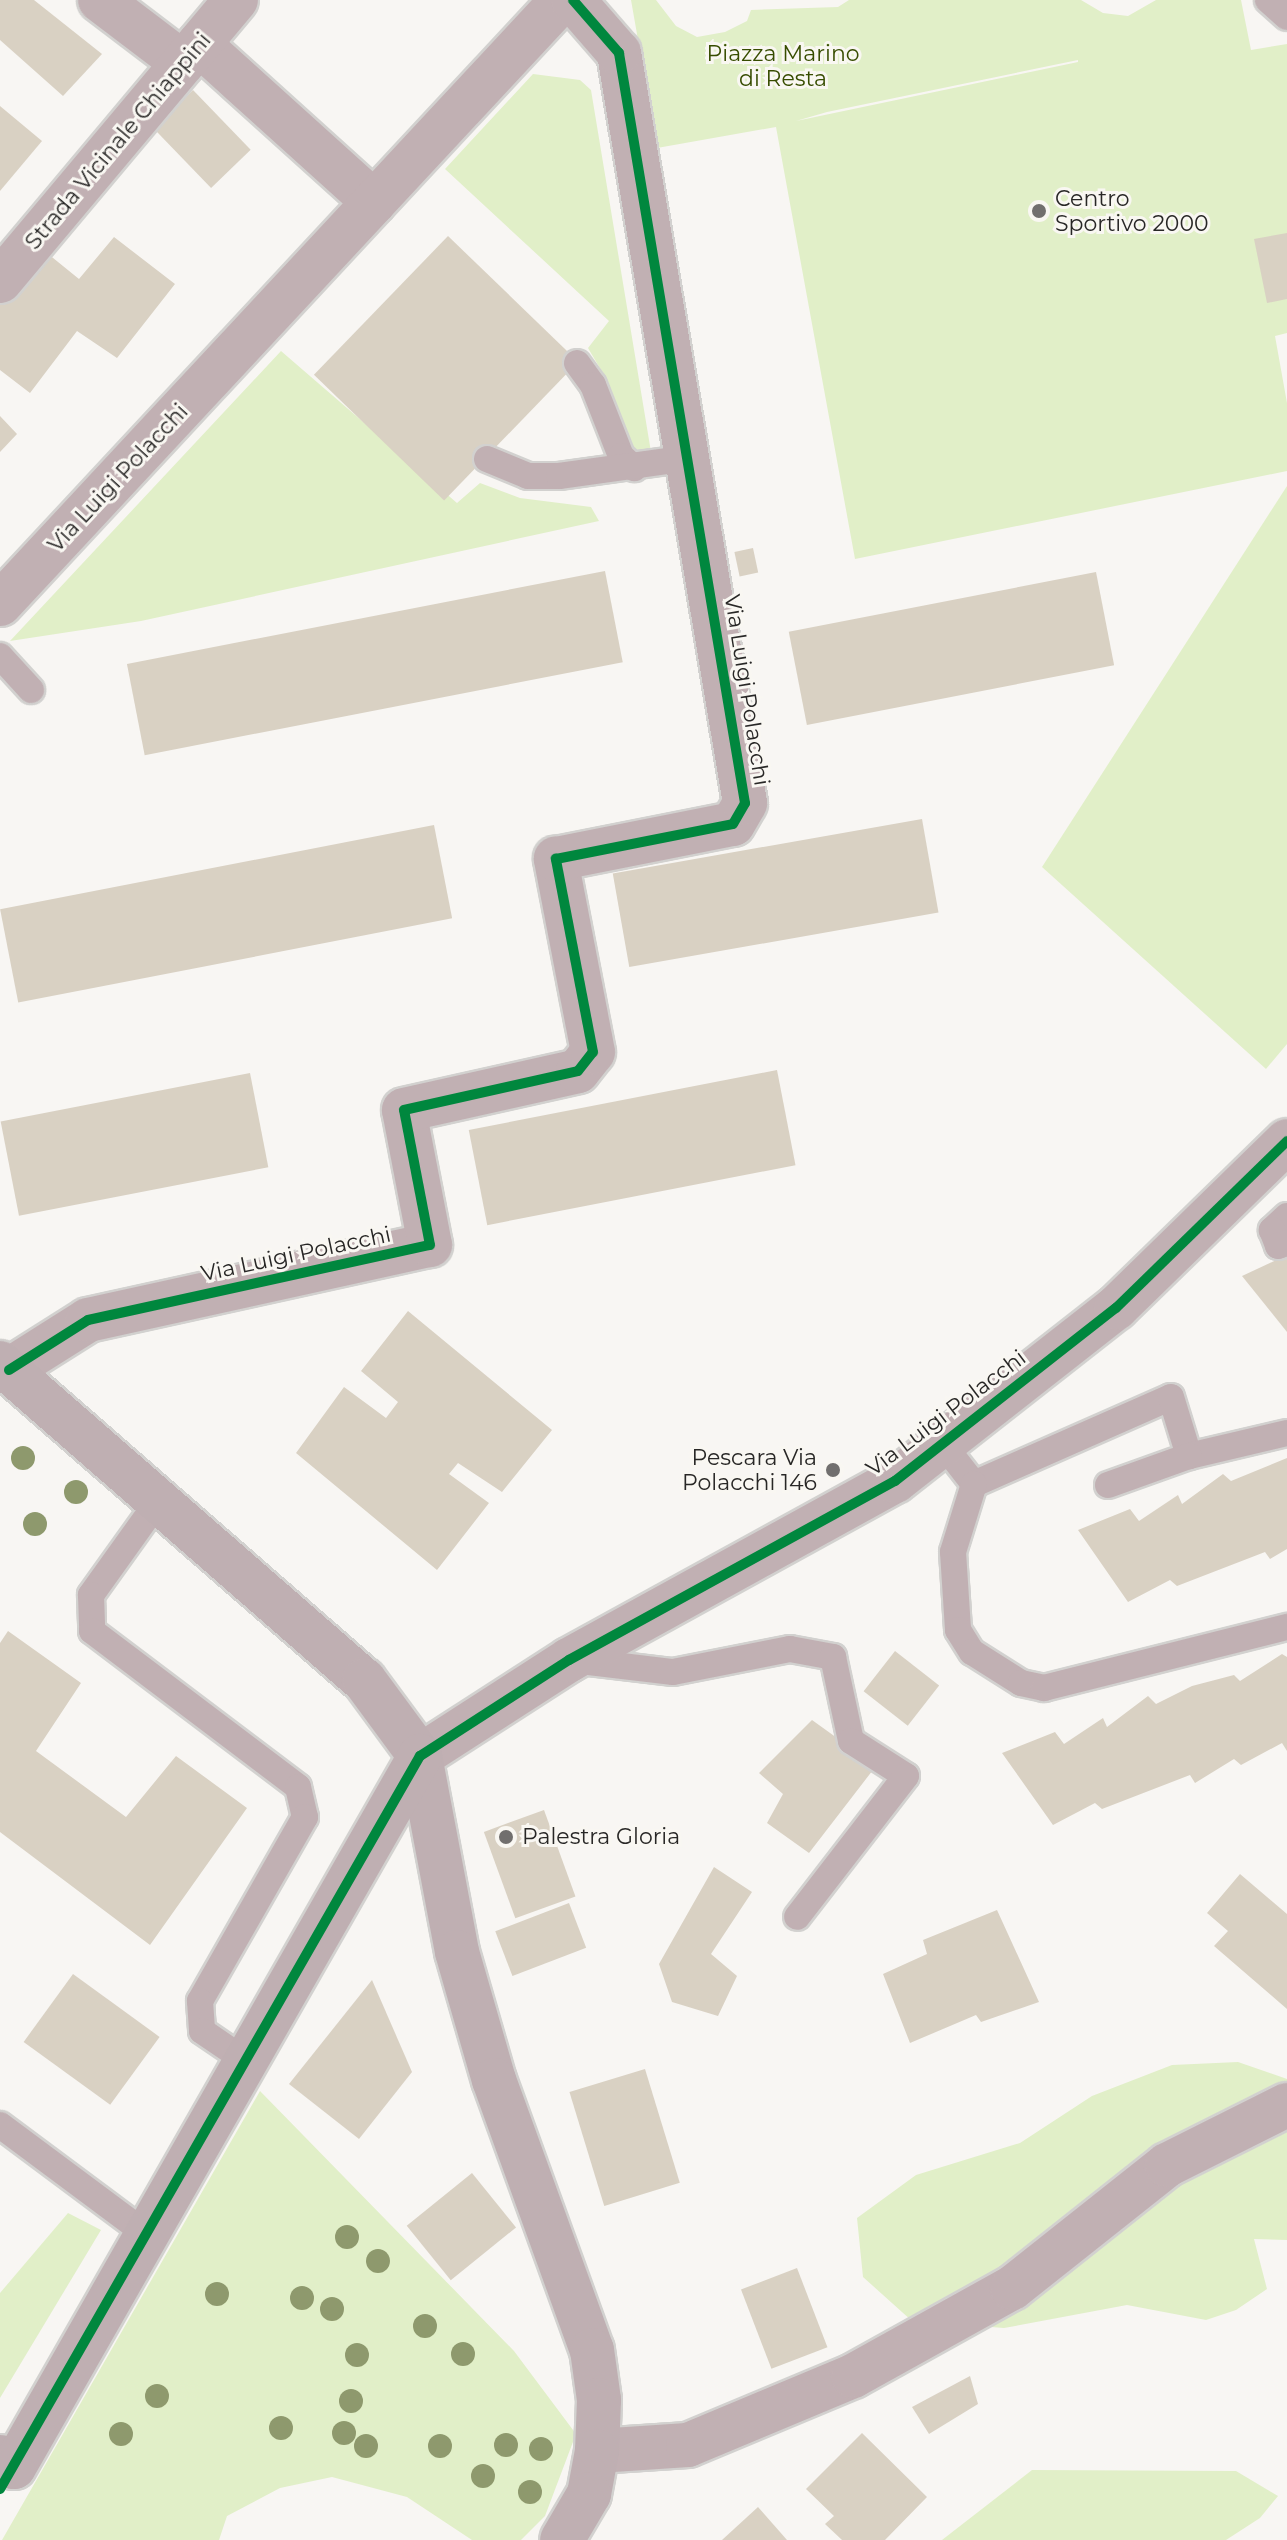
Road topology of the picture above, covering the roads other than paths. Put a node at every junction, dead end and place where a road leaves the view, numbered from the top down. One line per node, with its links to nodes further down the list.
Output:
1 (100, 0): 7 (street)
2 (236, 0): 7 (street, Strada Vicinale Chiappini)
3 (562, 0): 8 (street, Via Luigi Polacchi)
4 (573, 0): 11 (street, Via Luigi Polacchi)
5 (1268, 0): 6 (lane)
6 (1287, 17)
7 (191, 54): 8 (street); 9 (street, Strada Vicinale Chiappini)
8 (374, 202): 14 (street, Via Luigi Polacchi)
9 (0, 281)
10 (577, 363): 13 (lane)
11 (688, 458): 13 (lane); 20 (street, Via Luigi Polacchi)
12 (487, 459): 13 (lane)
13 (634, 468)
14 (0, 604)
15 (0, 656): 16 (lane)
16 (31, 690)
17 (1287, 1141): 22 (street, Via Luigi Polacchi)
18 (1287, 1216): 19 (lane)
19 (1287, 1243)
20 (4, 1366): 26 (street)
21 (1287, 1433): 23 (lane)
22 (942, 1443): 24 (lane, Via Luigi Polacchi); 28 (street, Via Luigi Polacchi)
23 (1189, 1456): 24 (lane); 25 (lane)
24 (974, 1484): 27 (lane)
25 (1108, 1485)
26 (159, 1500): 29 (street); 31 (lane)
27 (1287, 1627)
28 (569, 1660): 29 (street, Via Luigi Polacchi); 30 (lane)
29 (420, 1756): 31 (street); 35 (street)
30 (797, 1917)
31 (246, 2061): 34 (street)
32 (1287, 2105): 35 (street)
33 (0, 2125): 34 (lane)
34 (146, 2234): 36 (street)
35 (597, 2451): 37 (street)
36 (5, 2471)
37 (562, 2540)

